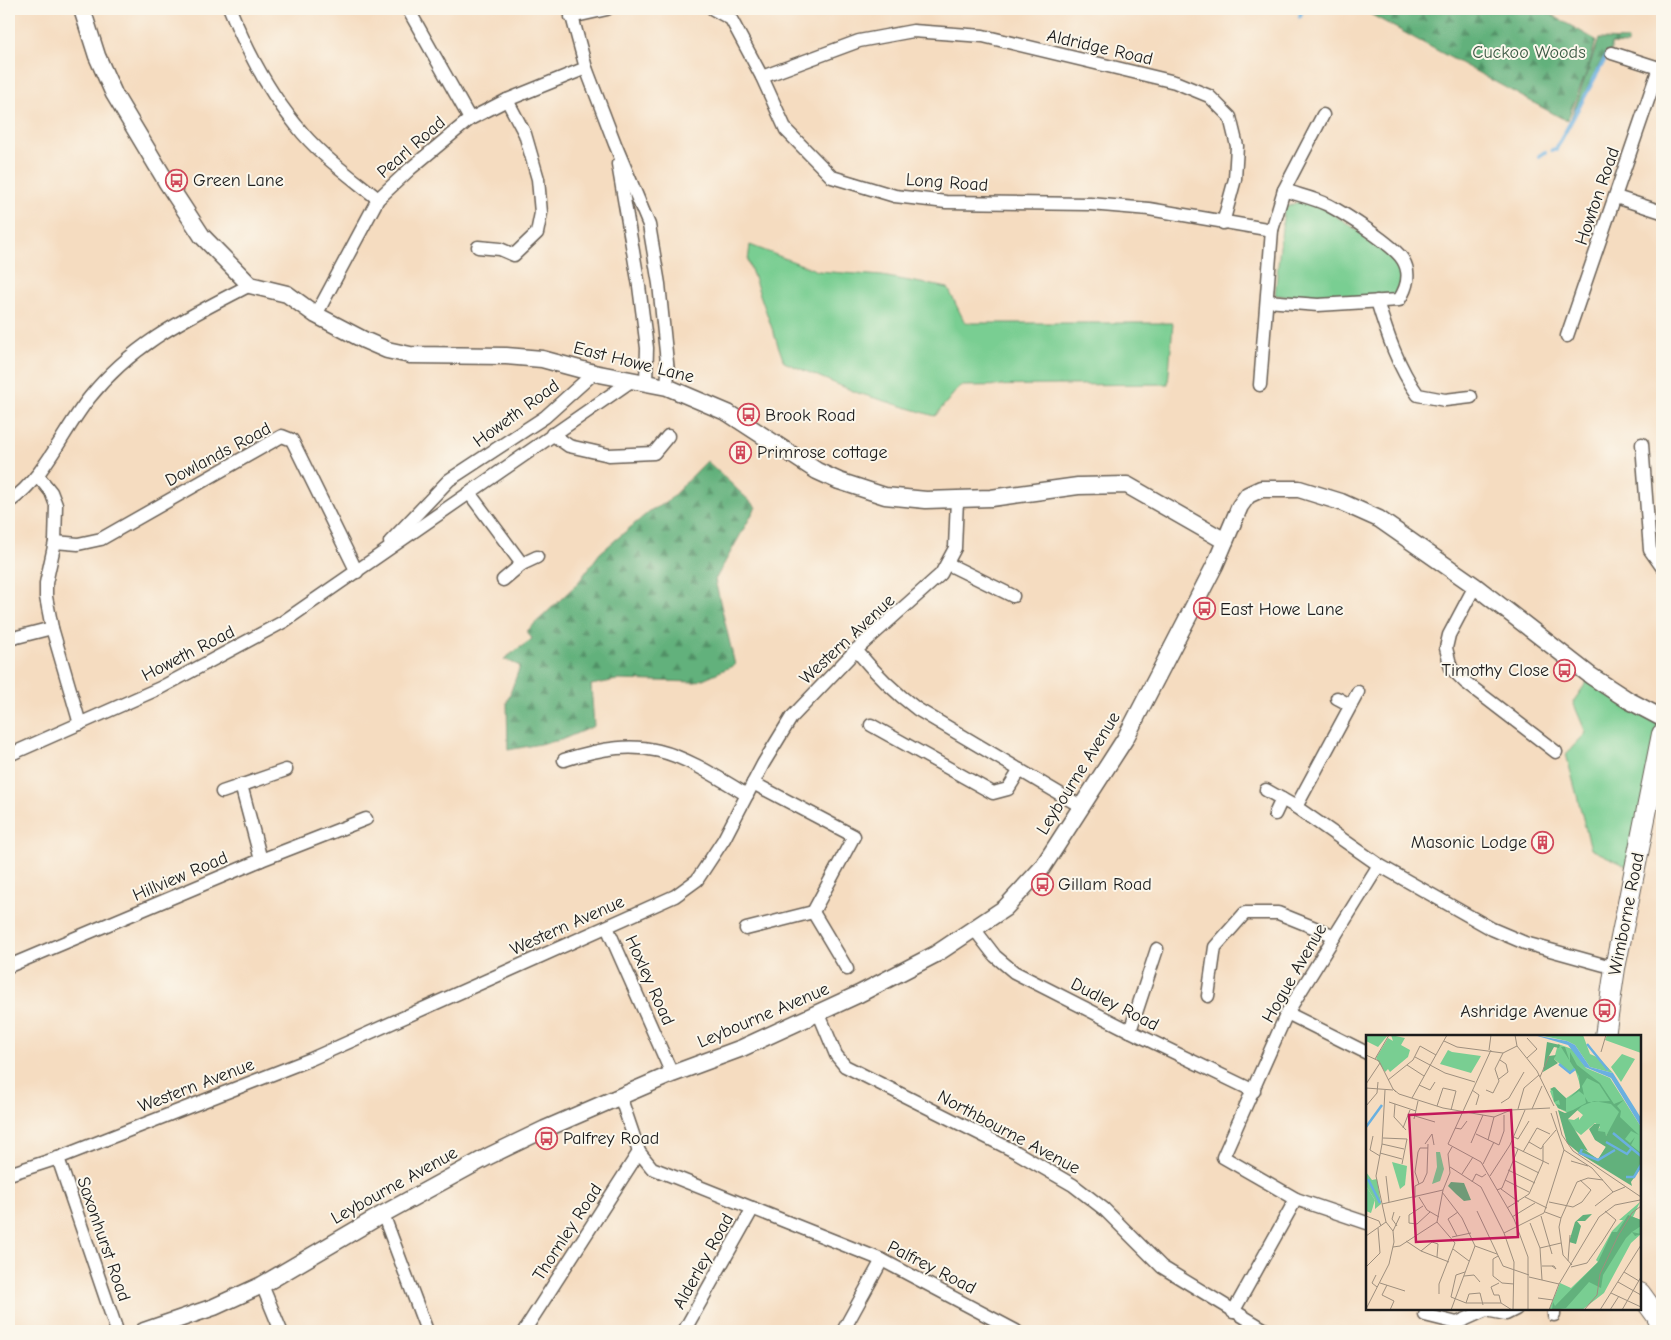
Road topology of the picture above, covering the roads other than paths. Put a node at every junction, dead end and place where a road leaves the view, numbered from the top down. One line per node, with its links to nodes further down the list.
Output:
1 (82, 9): 22 (street)
2 (230, 9): 17 (street)
3 (408, 9): 13 (street)
4 (607, 9): 6 (street)
5 (713, 9): 10 (street, Long Road)
6 (571, 13): 8 (street)
7 (1612, 53): 9 (street)
8 (586, 68): 11 (street, Pearl Road); 14 (street)
9 (1660, 68): 16 (street, Howton Road)
10 (762, 77): 19 (street, Long Road); 19 (street, Aldridge Road)
11 (507, 100): 13 (street, Pearl Road); 21 (street)
12 (1323, 115): 15 (street)
13 (470, 119): 17 (street, Pearl Road)
14 (614, 144): 28 (street); 30 (street)
15 (1284, 190): 20 (street); 23 (street)
16 (1616, 197): 18 (street); 26 (street, Howton Road)
17 (378, 199): 25 (street, Pearl Road)
18 (1662, 212)
19 (1223, 222): 20 (street, Long Road)
20 (1272, 230): 24 (street)
21 (478, 247)
22 (250, 285): 25 (street, East Howe Lane); 35 (street)
23 (1377, 301): 24 (street); 31 (street)
24 (1267, 302): 29 (street)
25 (316, 316): 27 (street, East Howe Lane)
26 (1567, 336)
27 (594, 373): 28 (street, East Howe Lane); 42 (street, Howeth Road)
28 (638, 382): 30 (street, East Howe Lane); 32 (street, Howeth Road)
29 (1260, 385)
30 (667, 387): 37 (street, East Howe Lane)
31 (1471, 397)
32 (552, 434): 33 (street); 36 (street, Howeth Road)
33 (668, 436)
34 (1642, 444): 45 (street)
35 (38, 476): 38 (street); 40 (street)
36 (470, 494): 42 (street, Howeth Road); 43 (street)
37 (957, 499): 39 (street, East Howe Lane); 44 (street, Western Avenue)
38 (9, 502)
39 (1225, 541): 48 (street); 70 (street, Leybourne Avenue)
40 (55, 542): 46 (street, Dowlands Road); 50 (street)
41 (537, 557): 43 (street)
42 (371, 562): 46 (street, Howeth Road)
43 (522, 564): 47 (street)
44 (948, 564): 49 (street); 52 (street, Western Avenue)
45 (1662, 568)
46 (357, 572): 57 (street, Howeth Road)
47 (503, 580)
48 (1475, 586): 56 (street); 60 (street)
49 (1013, 596)
50 (52, 628): 51 (street); 57 (street)
51 (9, 639)
52 (856, 650): 64 (street); 66 (street, Western Avenue)
53 (1358, 692): 55 (street)
54 (1337, 698): 55 (street)
55 (1350, 705): 71 (street)
56 (1662, 718)
57 (80, 724): 61 (street, Howeth Road)
58 (871, 724): 64 (street)
59 (1662, 734): 83 (main road, Wimborne Road)
60 (1556, 752)
61 (9, 755)
62 (564, 760): 66 (street)
63 (286, 770): 65 (street)
64 (1020, 770): 70 (street)
65 (241, 785): 68 (street); 74 (street)
66 (750, 789): 76 (street); 77 (street, Western Avenue)
67 (1266, 790): 69 (street)
68 (222, 792)
69 (1282, 799): 71 (street); 72 (street)
70 (1082, 807): 79 (street, Leybourne Avenue)
71 (1296, 807): 75 (street)
72 (1275, 814)
73 (366, 819): 74 (street, Hillview Road)
74 (261, 860): 82 (street, Hillview Road)
75 (1378, 865): 80 (street, Hogue Avenue); 83 (street)
76 (814, 912): 78 (street); 84 (street)
77 (607, 927): 91 (street, Hoxley Road); 95 (street, Western Avenue)
78 (746, 929)
79 (974, 930): 87 (street, Leybourne Avenue); 88 (street, Dudley Road)
80 (1335, 936): 85 (street); 86 (street, Hogue Avenue)
81 (1158, 949): 88 (street)
82 (9, 966)
83 (1615, 968): 89 (main road, Wimborne Road)
84 (847, 969)
85 (1208, 996)
86 (1287, 1013): 90 (street); 92 (street, Hogue Avenue)
87 (819, 1014): 91 (street, Leybourne Avenue); 107 (street, Northbourne Avenue)
88 (1130, 1031): 92 (street, Dudley Road)
89 (1604, 1035)
90 (1366, 1052)
91 (672, 1074): 93 (street, Leybourne Avenue)
92 (1254, 1091): 97 (street, Hogue Avenue)
93 (620, 1096): 94 (street, Palfrey Road); 99 (street, Leybourne Avenue)
94 (639, 1152): 98 (street, Palfrey Road); 115 (street, Thornley Road)
95 (58, 1158): 96 (street, Western Avenue); 111 (street, Saxonhurst Road)
96 (9, 1174)
97 (1296, 1199): 100 (street); 107 (street)
98 (753, 1208): 101 (street, Palfrey Road); 116 (street, Alderley Road)
99 (383, 1214): 102 (street, Leybourne Avenue); 114 (street)
100 (1366, 1223)
101 (882, 1260): 110 (street, Palfrey Road); 117 (street)
102 (262, 1285): 112 (street, Leybourne Avenue); 113 (street)
103 (1641, 1294): 109 (main road)
104 (1486, 1310): 106 (street)
105 (1486, 1310): 108 (street)
106 (1514, 1310)
107 (1234, 1312): 118 (street, Northbourne Avenue)
108 (1424, 1315)
109 (1662, 1327)
110 (1013, 1330)
111 (117, 1331)
112 (144, 1331)
113 (281, 1331)
114 (427, 1331)
115 (524, 1331)
116 (684, 1331)
117 (843, 1331)
118 (1267, 1331)

